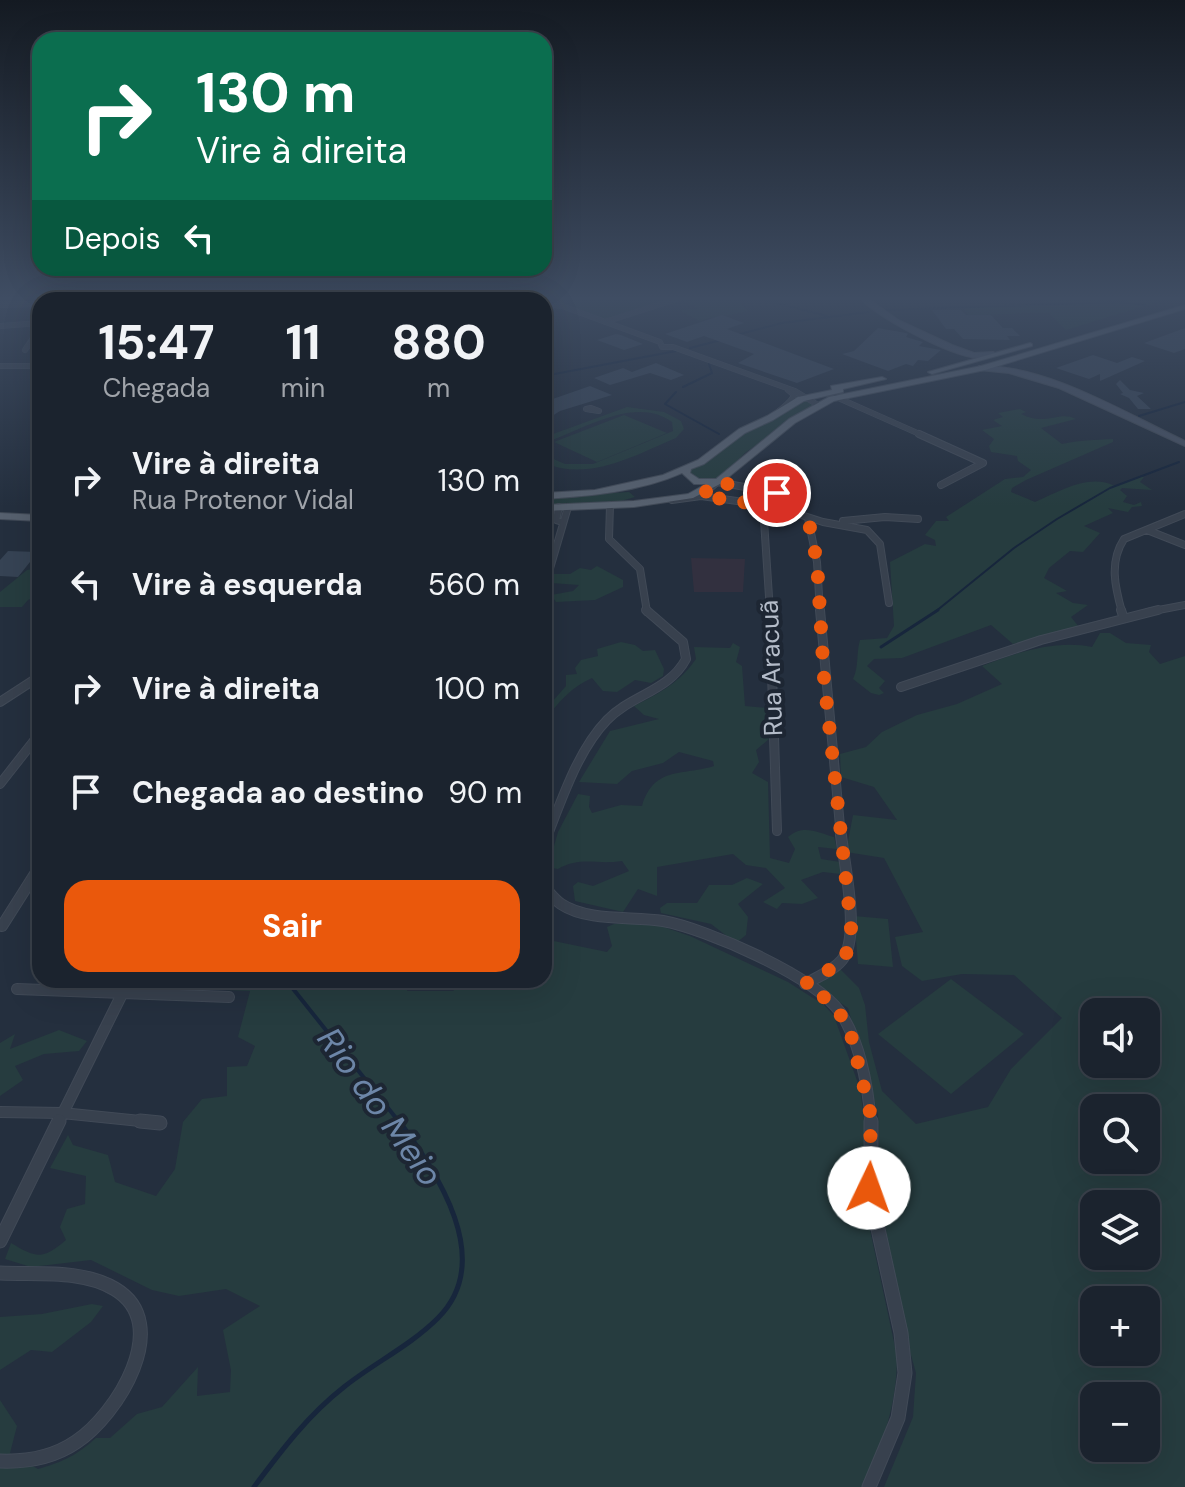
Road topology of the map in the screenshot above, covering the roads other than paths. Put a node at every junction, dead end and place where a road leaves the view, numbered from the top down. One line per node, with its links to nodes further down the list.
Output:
1 (726, 366): 7 (street)
2 (949, 366): 8 (main road)
3 (987, 366): 5 (main road)
4 (1007, 366): 6 (main road)
5 (982, 368): 6 (main road); 8 (main road)
6 (1016, 373): 12 (main road)
7 (787, 389): 9 (street); 11 (street)
8 (836, 394): 9 (main road); 10 (main road); 15 (street)
9 (803, 396): 10 (street); 11 (main road)
10 (818, 405): 14 (main road)
11 (774, 416): 13 (main road)
12 (1185, 444)
13 (687, 469): 14 (main road); 16 (main road)
14 (719, 481): 18 (street); 19 (main road); 20 (street)
15 (941, 485)
16 (605, 492): 17 (main road); 21 (main road)
17 (552, 495)
18 (701, 496): 19 (street); 22 (street)
19 (671, 500): 21 (main road)
20 (803, 502)
21 (612, 505): 23 (main road); 46 (street)
22 (763, 505): 28 (street); 47 (street, Rua Aracuã)
23 (564, 507): 24 (main road); 35 (street)
24 (552, 508)
25 (1185, 514): 29 (street)
26 (0, 516): 27 (main road)
27 (32, 518)
28 (808, 518): 30 (street); 51 (street)
29 (1174, 518): 32 (street); 33 (street)
30 (823, 519): 31 (street); 36 (street)
31 (918, 519)
32 (1185, 523)
33 (1147, 529): 34 (street); 38 (street)
34 (1185, 545)
35 (552, 557)
36 (889, 603)
37 (1185, 605): 38 (street)
38 (1123, 616): 40 (street)
39 (32, 681): 42 (street)
40 (901, 687)
41 (0, 692): 42 (street)
42 (11, 694): 43 (street)
43 (0, 702)
44 (32, 743): 45 (street)
45 (0, 784)
46 (552, 827)
47 (777, 831)
48 (32, 879): 50 (street)
49 (552, 895): 51 (street)
50 (2, 926)
51 (805, 984): 62 (street)
52 (125, 988): 54 (street)
53 (17, 989): 54 (street)
54 (123, 993): 55 (street); 57 (street)
55 (229, 997)
56 (0, 1112): 57 (street)
57 (62, 1113): 58 (street); 59 (street)
58 (160, 1123)
59 (0, 1241)
60 (0, 1273): 61 (street)
61 (0, 1461)
62 (869, 1487)

